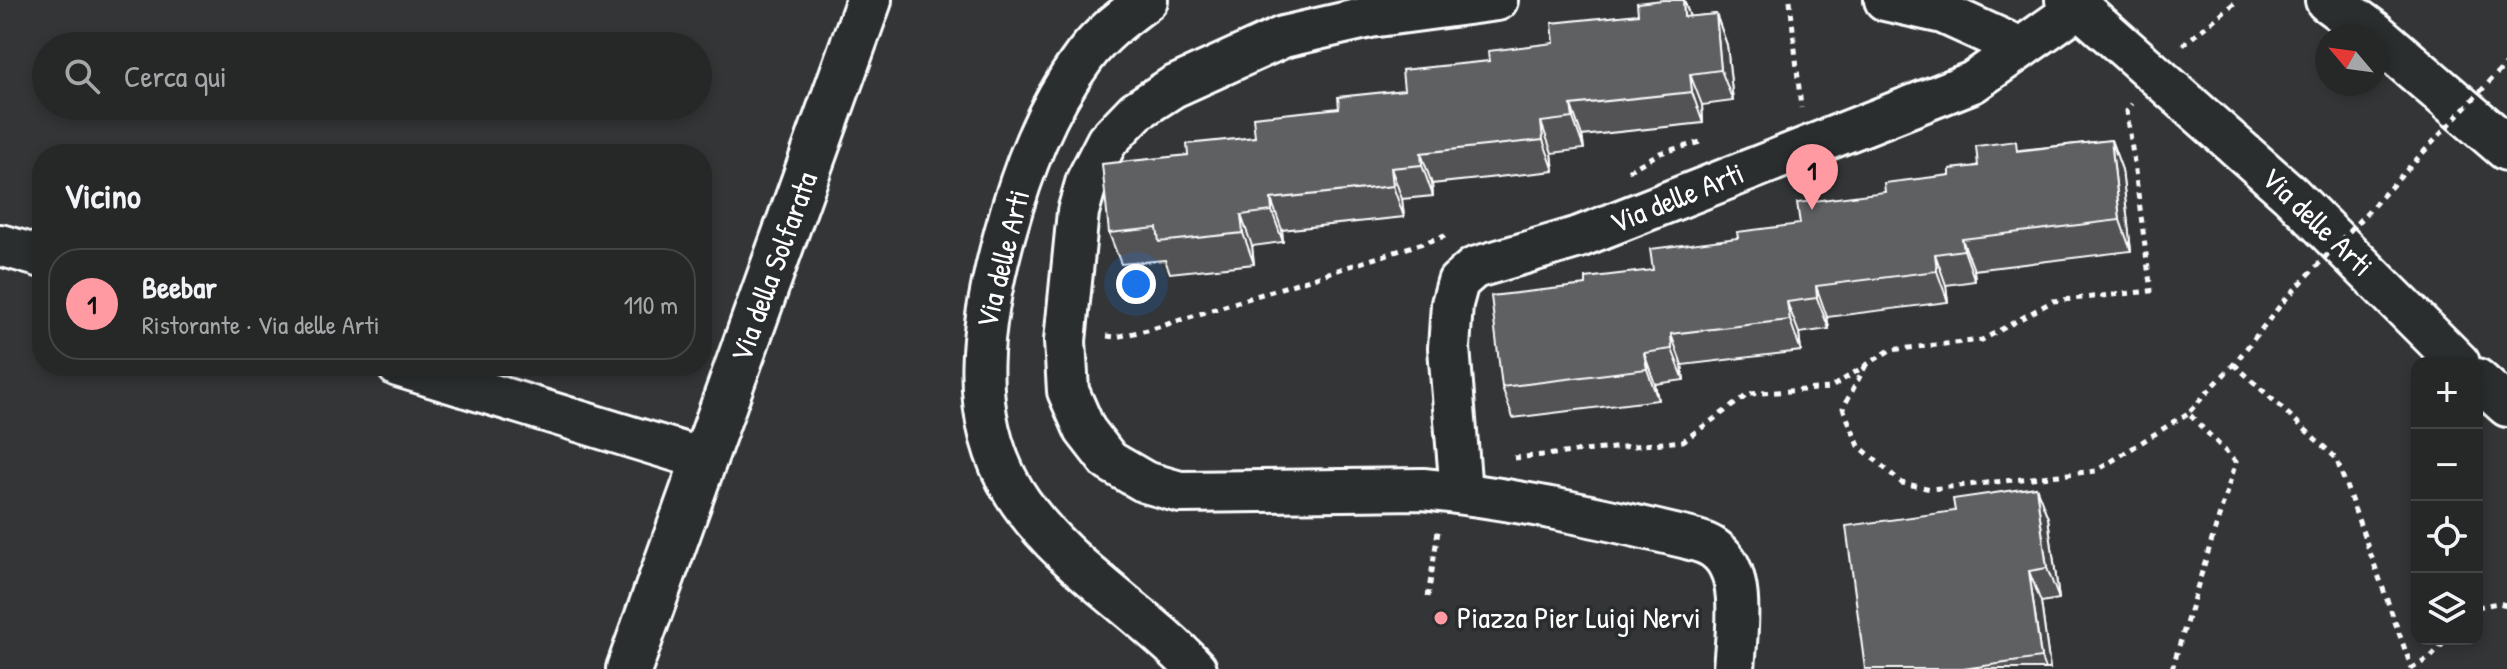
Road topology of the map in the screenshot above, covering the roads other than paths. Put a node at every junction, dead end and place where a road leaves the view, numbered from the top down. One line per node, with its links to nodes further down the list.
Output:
1 (869, 0): 17 (main road, Via della Solfarata)
2 (1147, 0): 20 (street, Via delle Arti)
3 (1497, 0): 18 (street)
4 (1885, 0): 7 (street)
5 (2328, 0): 8 (main road)
6 (2072, 4): 7 (street, Via delle Arti); 11 (street, Via delle Arti)
7 (2020, 48): 18 (street, Via delle Arti)
8 (2507, 148)
9 (0, 245): 10 (street)
10 (32, 254)
11 (2456, 357)
12 (2483, 369): 14 (street)
13 (431, 376): 17 (street)
14 (2507, 381)
15 (2483, 384): 16 (street)
16 (2507, 406)
17 (706, 460): 19 (main road, Via della Solfarata)
18 (1455, 482): 21 (street)
19 (629, 669)
20 (1196, 669)
21 (1734, 669)

